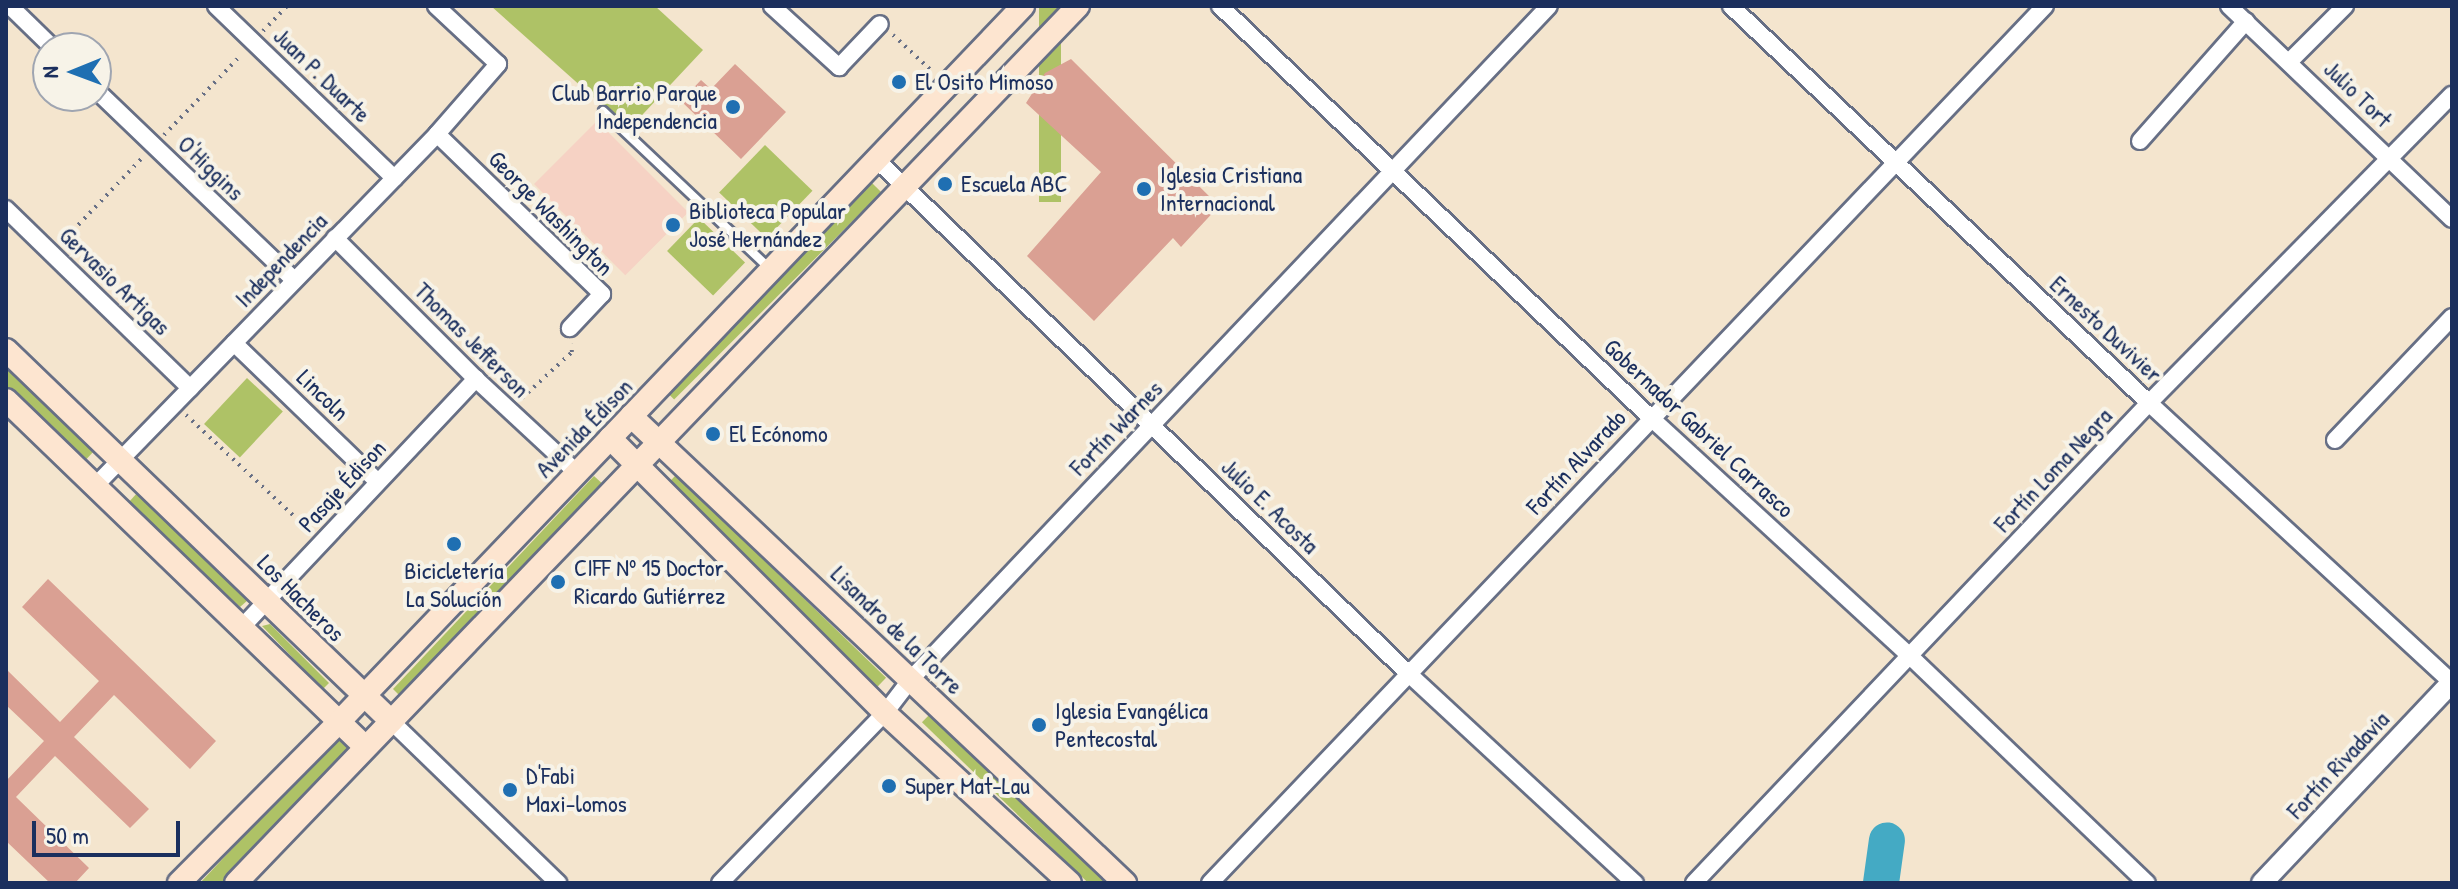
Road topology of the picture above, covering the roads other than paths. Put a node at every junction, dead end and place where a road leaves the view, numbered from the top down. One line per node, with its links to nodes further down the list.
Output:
1 (10, 6): 15 (street)
2 (216, 6): 26 (street, Juan P. Duarte)
3 (436, 6): 20 (street, Independencia)
4 (772, 6): 14 (street)
5 (1023, 6): 22 (main road, Avenida Édison)
6 (1078, 6): 27 (main road)
7 (1220, 6): 25 (street, Gobernador Gabriel Carrasco)
8 (1549, 6): 25 (street, Fortín Warnes)
9 (1731, 6): 24 (street, Ernesto Duvivier)
10 (2045, 6): 24 (street, Fortín Alvarado)
11 (2229, 6): 13 (street, Julio Tort)
12 (2345, 6): 16 (street)
13 (2246, 21): 16 (street, Julio Tort); 21 (street)
14 (880, 24)
15 (37, 32)
16 (2290, 61): 23 (street, Julio Tort)
17 (2452, 95): 23 (street, Fortín Loma Negra)
18 (112, 106): 32 (street, O'Higgins)
19 (603, 111): 31 (lane)
20 (437, 134): 26 (street, Independencia); 34 (street, George Washington)
21 (2140, 141)
22 (876, 159): 27 (street, Julio E. Acosta); 31 (main road, Avenida Édison)
23 (2388, 159): 29 (street, Julio Tort); 40 (street, Fortín Loma Negra)
24 (1895, 164): 40 (street, Ernesto Duvivier); 42 (street, Fortín Alvarado)
25 (1394, 173): 42 (street, Gobernador Gabriel Carrasco); 43 (street, Fortín Warnes)
26 (394, 178): 30 (street, Independencia)
27 (904, 188): 43 (street, Julio E. Acosta); 46 (main road)
28 (6, 209): 38 (street, Gervasio Artigas)
29 (2452, 219)
30 (335, 238): 32 (street, Independencia); 37 (street, Thomas Jefferson)
31 (771, 270): 41 (main road, Avenida Édison)
32 (294, 280): 35 (street, Independencia)
33 (2452, 317): 45 (street)
34 (570, 328)
35 (234, 343): 38 (street, Independencia); 50 (street, Lincoln)
36 (6, 350): 47 (main road, Los Hacheros)
37 (476, 379): 49 (street, Thomas Jefferson); 50 (street, Pasaje Édison)
38 (190, 388): 47 (street, Independencia)
39 (6, 400): 51 (main road)
40 (2149, 403): 54 (street, Fortín Loma Negra); 57 (street, Ernesto Duvivier)
41 (631, 416): 44 (main road, Avenida Édison); 46 (main road, Lisandro de la Torre)
42 (1650, 417): 54 (street, Gobernador Gabriel Carrasco); 55 (street, Fortín Alvarado)
43 (1152, 425): 55 (street, Julio E. Acosta); 56 (street, Fortín Warnes)
44 (610, 438): 48 (main road); 49 (main road, Avenida Édison)
45 (2335, 440)
46 (659, 442): 48 (main road); 56 (main road, Lisandro de la Torre)
47 (120, 459): 51 (street, Independencia); 52 (main road, Los Hacheros)
48 (637, 466): 59 (main road); 61 (main road)
49 (577, 473): 58 (main road, Avenida Édison)
50 (378, 482): 52 (street, Pasaje Édison)
51 (96, 485): 53 (main road)
52 (267, 601): 53 (street, Pasaje Édison); 58 (main road, Los Hacheros)
53 (243, 626): 60 (main road)
54 (1910, 656): 71 (street, Fortín Loma Negra); 72 (street, Gobernador Gabriel Carrasco)
55 (1409, 674): 69 (street, Fortín Alvarado); 70 (street, Julio E. Acosta)
56 (911, 679): 59 (street, Fortín Warnes); 68 (main road, Lisandro de la Torre)
57 (2452, 683): 73 (street, Fortín Rivadavia)
58 (363, 696): 60 (main road, Avenida Édison); 61 (main road, Los Hacheros)
59 (885, 713): 66 (street, Fortín Warnes); 67 (main road)
60 (340, 721): 62 (main road); 63 (main road, Avenida Édison)
61 (391, 721): 62 (main road); 65 (street, Los Hacheros)
62 (365, 747): 64 (main road)
63 (179, 883)
64 (236, 883)
65 (558, 883)
66 (720, 883)
67 (1070, 883)
68 (1125, 883)
69 (1210, 883)
70 (1635, 883)
71 (1694, 883)
72 (2147, 883)
73 (2262, 883)

